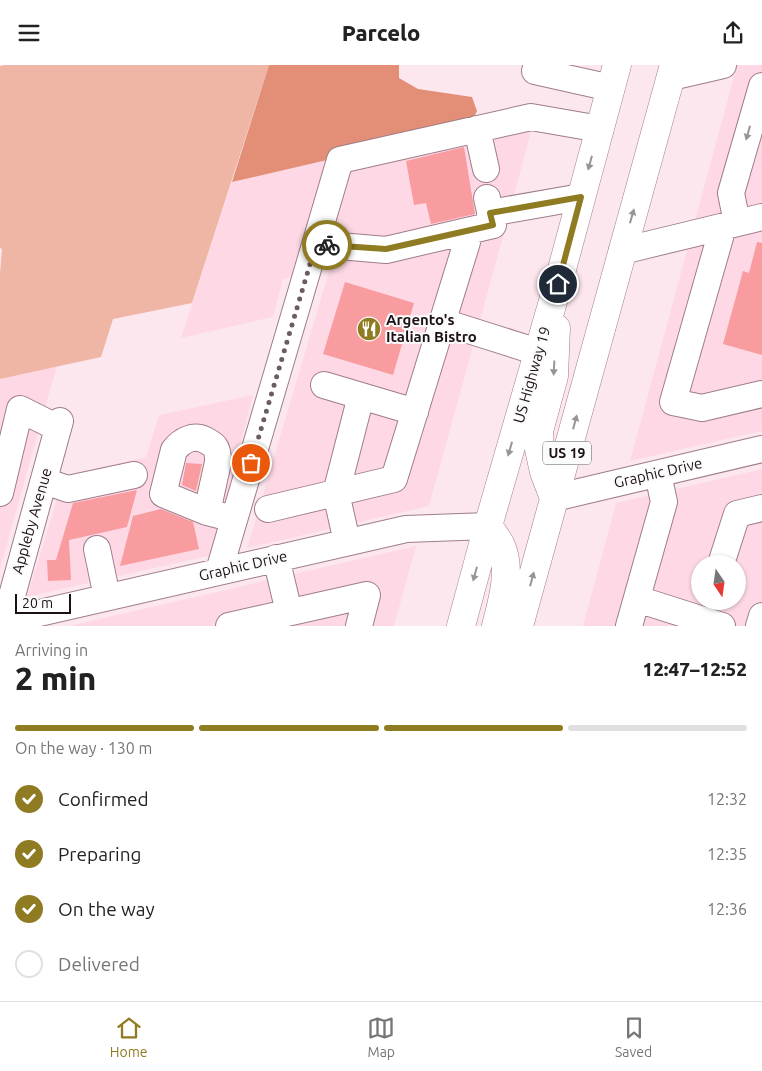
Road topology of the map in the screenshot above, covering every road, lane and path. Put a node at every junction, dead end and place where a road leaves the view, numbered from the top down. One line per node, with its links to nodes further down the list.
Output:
1 (723, 65): 3 (street)
2 (535, 71): 4 (street)
3 (672, 71): 14 (highway, US 19, one-way to 3)
4 (614, 76): 7 (highway, US Highway 19)
5 (762, 86): 11 (street, one-way to 11)
6 (477, 129): 7 (street); 8 (street); 13 (street)
7 (600, 129): 9 (highway, US Highway 19, one-way to 9)
8 (486, 169)
9 (581, 197): 13 (street); 15 (highway, US Highway 19)
10 (762, 217): 11 (street)
11 (730, 225): 14 (street); 19 (street)
12 (467, 242): 16 (street)
13 (316, 244): 33 (street)
14 (622, 251): 29 (highway, US 19, one-way to 14)
15 (558, 284): 17 (highway, US Highway 19); 29 (highway, one-way to 29)
16 (442, 322): 17 (street); 21 (street)
17 (538, 352): 34 (highway, US Highway 19, one-way to 34)
18 (324, 385): 20 (street)
19 (762, 394)
20 (362, 396): 21 (street); 28 (street)
21 (415, 412): 28 (street)
22 (762, 449): 24 (street, Graphic Drive)
23 (4, 465): 26 (street, Appleby Avenue); 27 (street)
24 (658, 474): 29 (street, Graphic Drive); 41 (street)
25 (134, 475): 26 (street)
26 (44, 481): 45 (street, Appleby Avenue)
27 (0, 493)
28 (336, 493): 31 (street); 35 (street)
29 (554, 498): 50 (highway, US 19, one-way to 29)
30 (762, 508): 37 (street)
31 (268, 509)
32 (207, 512): 33 (street)
33 (234, 519): 39 (street)
34 (488, 526): 35 (street, Graphic Drive); 48 (highway, US Highway 19, one-way to 48); 49 (highway)
35 (347, 542): 38 (street, Graphic Drive)
36 (97, 549): 40 (street)
37 (724, 555)
38 (276, 558): 39 (street, Graphic Drive); 42 (street)
39 (219, 571): 40 (street, Graphic Drive)
40 (107, 597): 45 (street, Graphic Drive)
41 (637, 599): 43 (street); 51 (street)
42 (289, 612): 46 (street); 47 (street)
43 (711, 616)
44 (762, 616): 52 (street)
45 (9, 621)
46 (229, 626)
47 (359, 626)
48 (462, 626)
49 (496, 626)
50 (519, 626)
51 (629, 626)
52 (759, 626)

